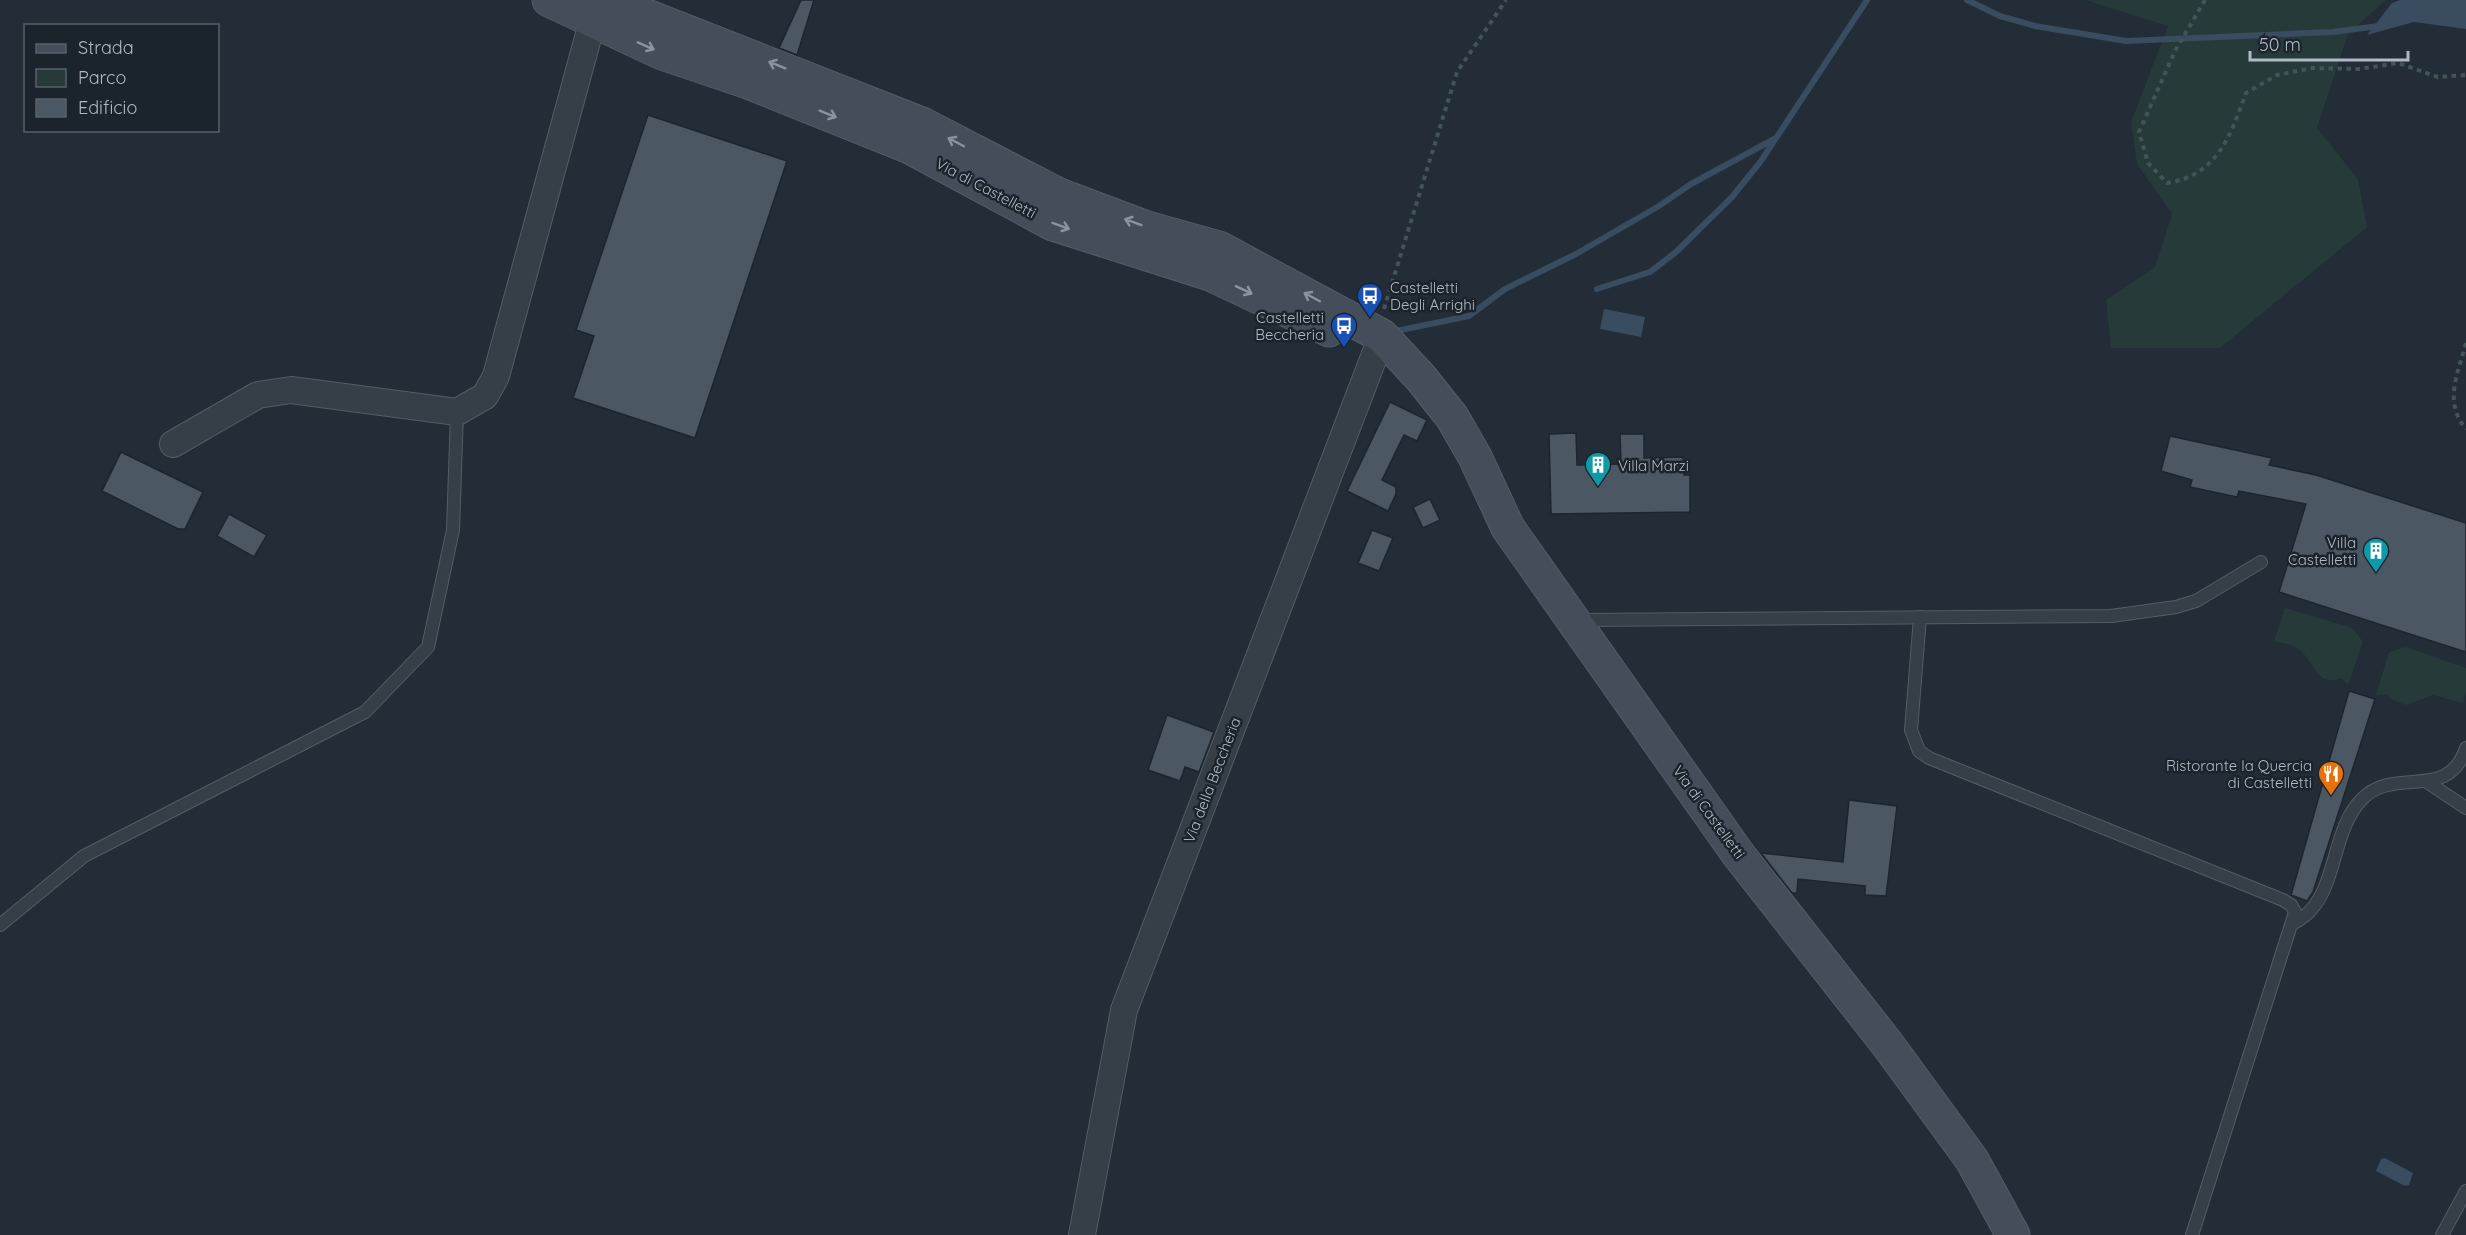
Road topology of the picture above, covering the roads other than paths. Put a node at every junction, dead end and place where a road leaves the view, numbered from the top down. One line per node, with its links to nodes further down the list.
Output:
1 (549, 0): 2 (main road, Via di Castelletti)
2 (600, 8): 3 (main road, Via di Castelletti); 4 (street)
3 (1379, 344): 8 (main road, Via di Castelletti); 15 (street, Via della Beccheria)
4 (457, 412): 5 (street); 12 (lane)
5 (173, 444)
6 (2261, 562): 7 (lane)
7 (1920, 617): 8 (lane); 13 (lane)
8 (1572, 620): 16 (main road, Via di Castelletti)
9 (2466, 748): 10 (lane)
10 (2427, 782): 11 (lane); 13 (lane)
11 (2466, 808)
12 (0, 925)
13 (2291, 925): 17 (lane)
14 (2466, 1191): 18 (lane)
15 (1082, 1235)
16 (2013, 1235)
17 (2192, 1235)
18 (2442, 1235)

